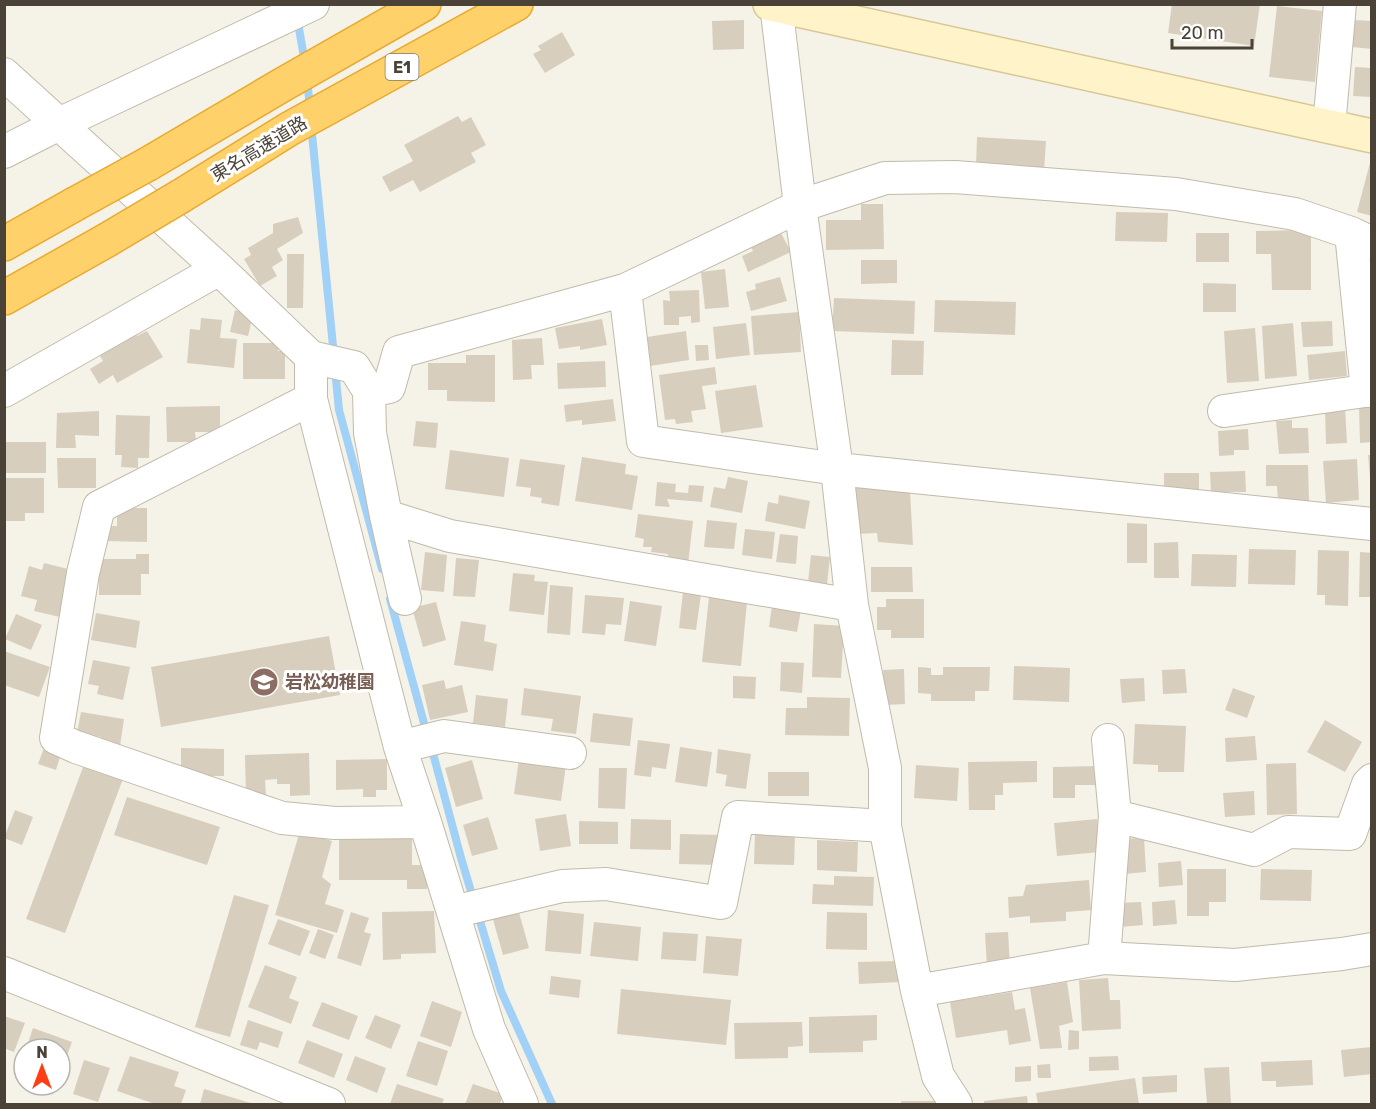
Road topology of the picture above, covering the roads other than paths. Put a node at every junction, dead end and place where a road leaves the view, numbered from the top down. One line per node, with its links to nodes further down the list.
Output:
1 (424, 4): 13 (highway, E1, bridge)
2 (516, 4): 16 (highway, 東名高速道路 / E1, bridge)
3 (1340, 4): 8 (street)
4 (313, 5): 7 (street)
5 (774, 5): 8 (street); 11 (street)
6 (4, 74): 7 (street)
7 (59, 124): 10 (street); 14 (street)
8 (1329, 126): 9 (street)
9 (1371, 136)
10 (4, 152)
11 (800, 206): 12 (street); 15 (street); 23 (street)
12 (1361, 238): 20 (street)
13 (4, 244)
14 (219, 269): 17 (street); 19 (street)
15 (625, 290): 18 (street); 23 (street)
16 (4, 298)
17 (314, 358): 18 (street); 21 (street)
18 (361, 379): 24 (street)
19 (4, 391)
20 (1369, 391): 22 (street)
21 (311, 399): 29 (street); 33 (street)
22 (1224, 411)
23 (837, 470): 25 (street); 27 (street)
24 (386, 516): 26 (street); 27 (street)
25 (1371, 524)
26 (405, 599)
27 (852, 605): 34 (street)
28 (1108, 740): 32 (street)
29 (406, 746): 30 (street); 33 (street)
30 (570, 753)
31 (1371, 780): 32 (street)
32 (1115, 816): 37 (street)
33 (425, 822): 35 (street)
34 (885, 826): 35 (street); 39 (street)
35 (456, 911): 41 (street)
36 (1371, 949): 37 (street)
37 (1104, 958): 39 (street)
38 (4, 973): 40 (street)
39 (917, 991): 42 (street)
40 (329, 1104)
41 (522, 1104)
42 (956, 1104)

